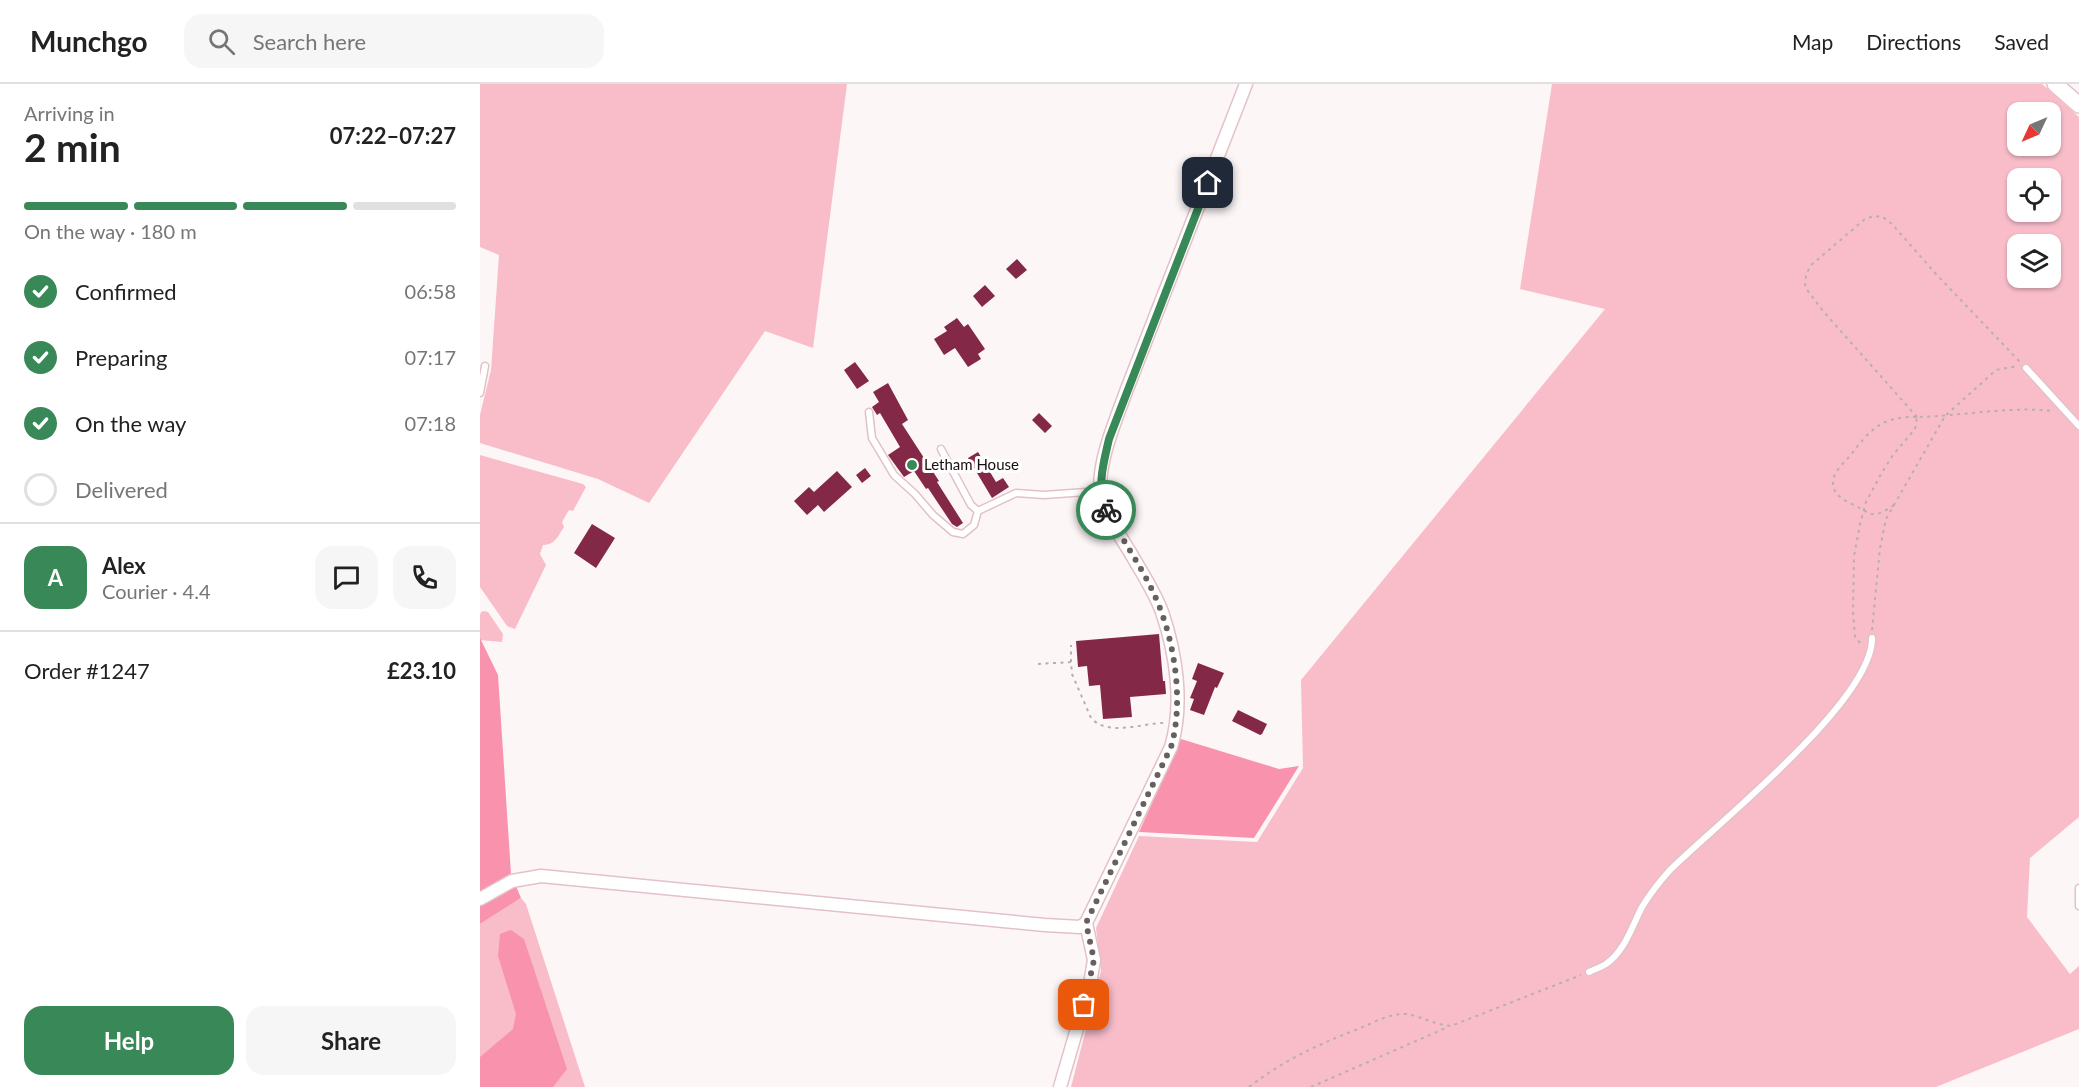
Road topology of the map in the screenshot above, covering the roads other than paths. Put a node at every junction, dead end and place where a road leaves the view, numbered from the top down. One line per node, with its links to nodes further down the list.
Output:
1 (1246, 84): 10 (street)
2 (2055, 84): 3 (street)
3 (2079, 105)
4 (485, 366): 6 (lane)
5 (2026, 368): 8 (lane)
6 (480, 393)
7 (869, 412): 11 (lane)
8 (2079, 426)
9 (941, 449): 11 (lane)
10 (1101, 491): 11 (lane); 16 (street)
11 (978, 510)
12 (1872, 638): 17 (lane)
13 (2079, 888): 15 (lane)
14 (480, 899): 16 (street)
15 (2079, 906)
16 (1086, 923): 18 (street)
17 (1589, 972)
18 (1060, 1087)

